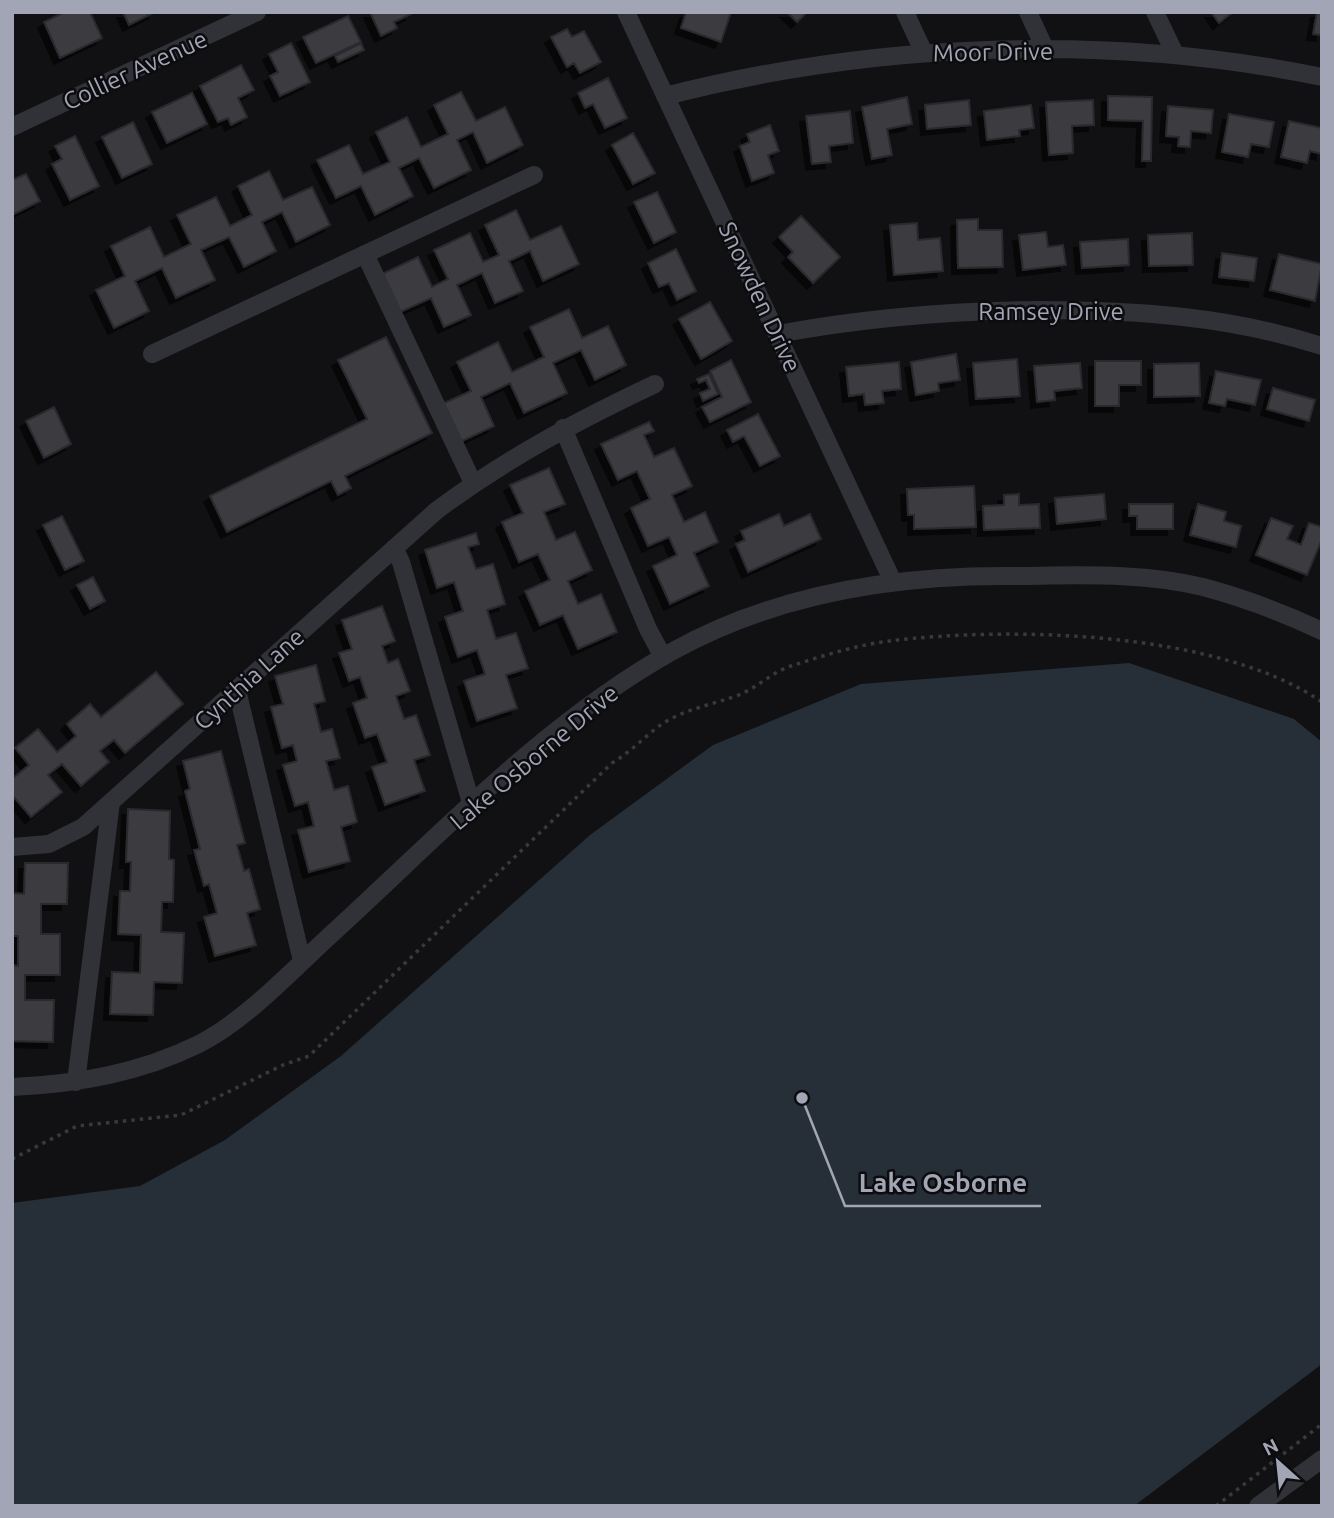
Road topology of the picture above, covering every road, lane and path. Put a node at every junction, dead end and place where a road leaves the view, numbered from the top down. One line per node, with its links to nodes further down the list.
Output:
1 (257, 12): 11 (street, Collier Avenue)
2 (626, 12): 10 (street, Snowden Drive)
3 (905, 12): 7 (street)
4 (1028, 12): 6 (street)
5 (1155, 12): 8 (street)
6 (1046, 51): 7 (street, Moor Drive); 8 (street, Moor Drive)
7 (925, 53): 10 (street, Moor Drive)
8 (1175, 54): 9 (street, Moor Drive)
9 (1322, 77)
10 (665, 96): 14 (street, Snowden Drive)
11 (12, 127)
12 (534, 175): 13 (street)
13 (365, 254): 16 (street); 19 (street)
14 (778, 334): 15 (street, Ramsey Drive); 21 (street, Snowden Drive)
15 (1322, 346)
16 (152, 354)
17 (655, 384): 18 (street, Cynthia Lane)
18 (563, 428): 19 (street, Cynthia Lane); 23 (street)
19 (473, 483): 20 (street, Cynthia Lane)
20 (394, 548): 24 (street, Cynthia Lane); 27 (street)
21 (893, 582): 22 (street, Lake Osborne Drive); 23 (street, Lake Osborne Drive)
22 (1322, 631)
23 (663, 657): 27 (street, Lake Osborne Drive)
24 (237, 690): 26 (street, Cynthia Lane); 29 (street)
25 (1322, 702): 32 (path)
26 (111, 802): 28 (street, Cynthia Lane); 30 (street)
27 (472, 806): 29 (street, Lake Osborne Drive)
28 (12, 847)
29 (302, 961): 30 (street, Lake Osborne Drive)
30 (76, 1082): 31 (street, Lake Osborne Drive)
31 (12, 1087)
32 (12, 1159)
33 (1322, 1424): 35 (path)
34 (1322, 1459): 36 (street)
35 (1216, 1506)
36 (1258, 1506)

